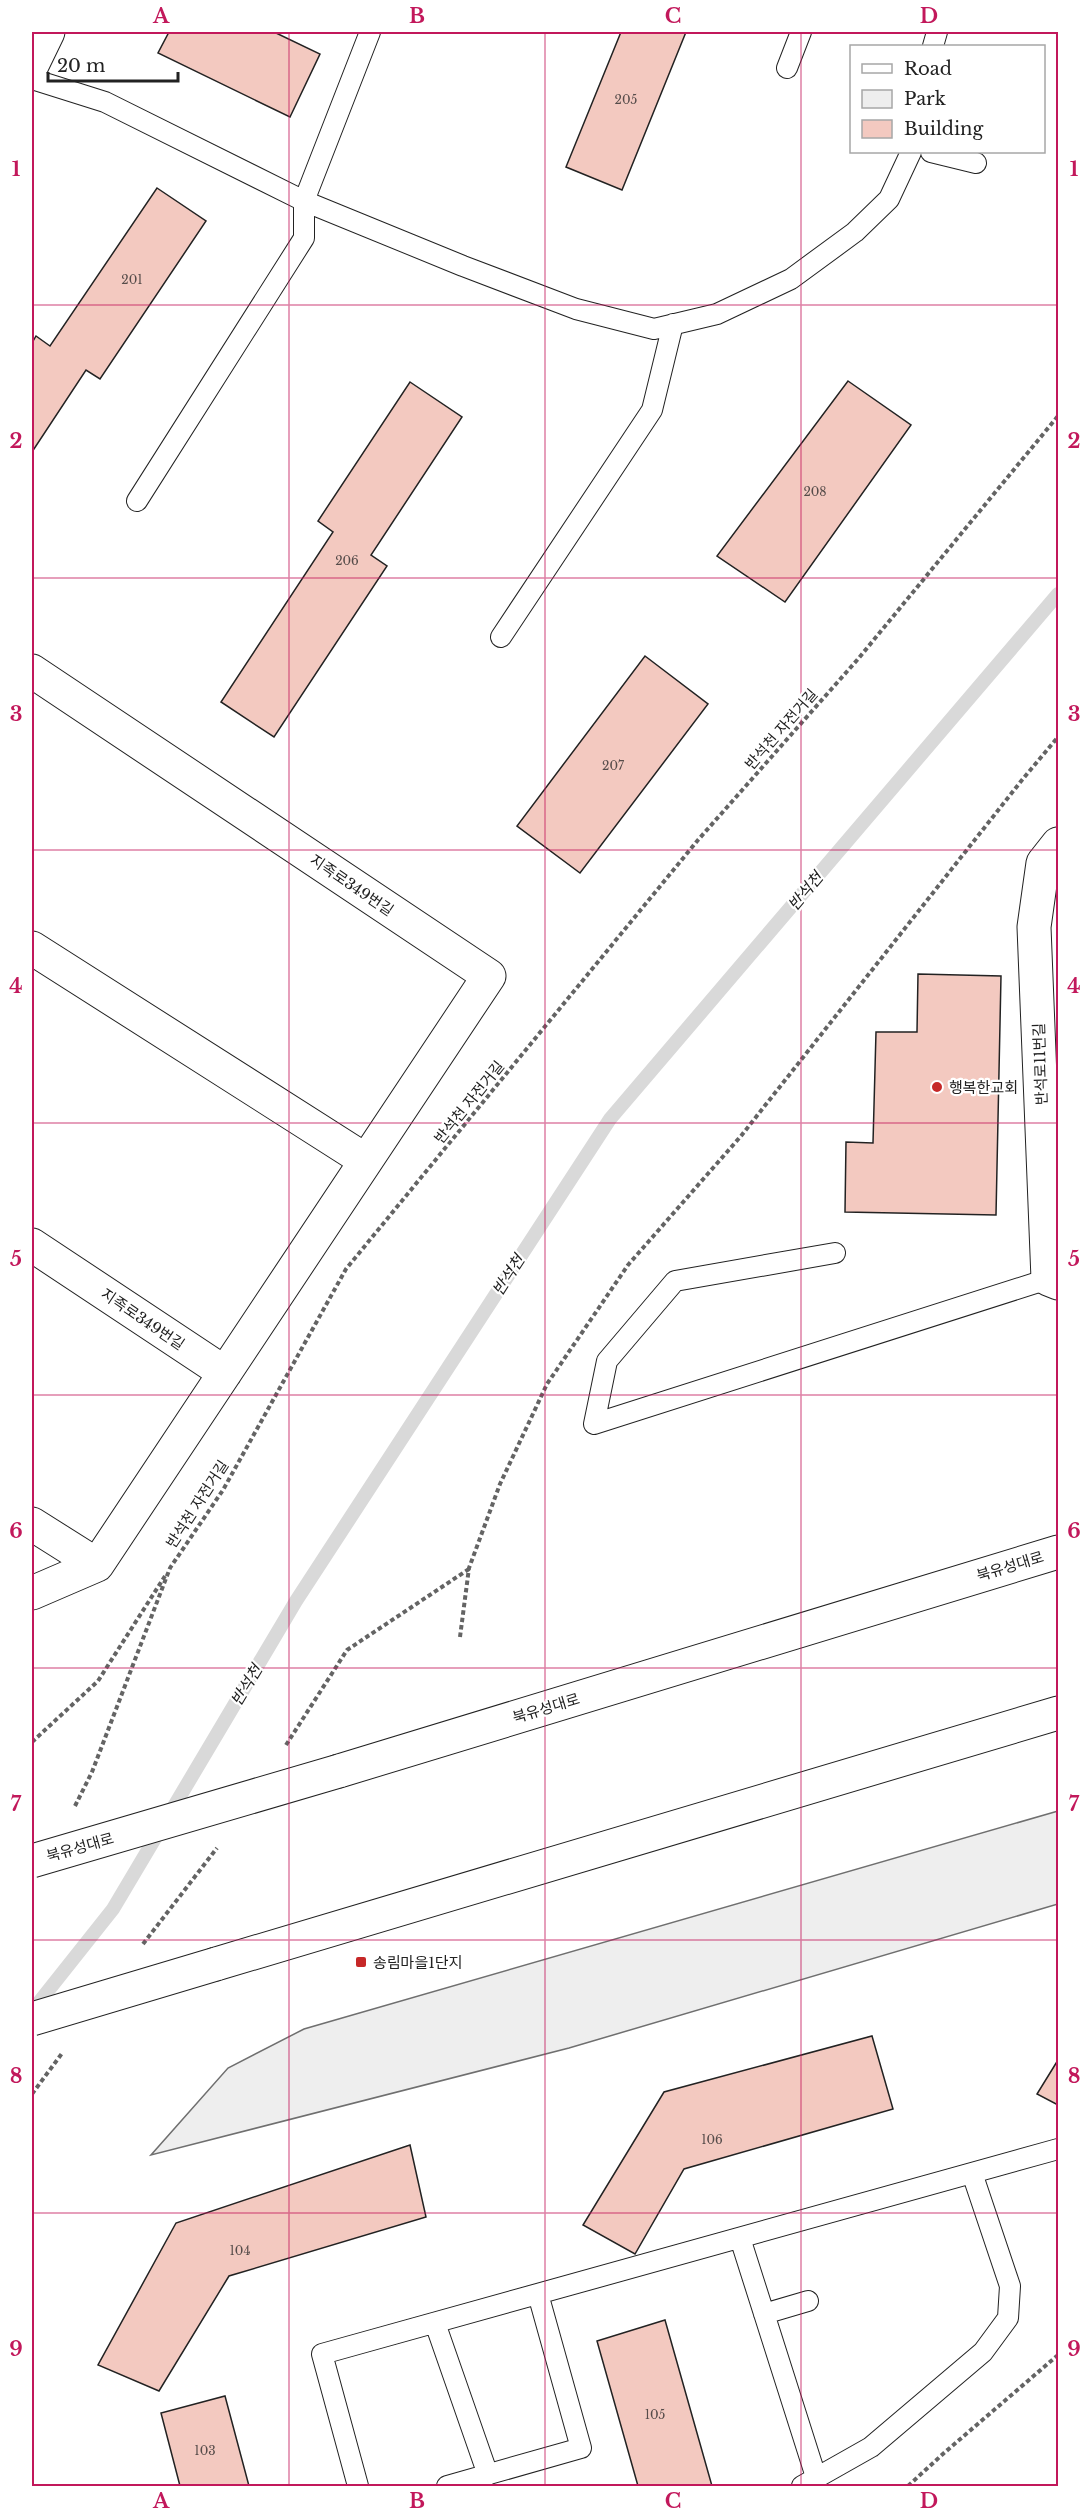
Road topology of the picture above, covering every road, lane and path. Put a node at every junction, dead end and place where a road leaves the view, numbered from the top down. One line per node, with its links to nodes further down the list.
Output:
1 (48, 32): 4 (street)
2 (370, 32): 10 (lane)
3 (801, 32): 5 (lane)
4 (32, 65)
5 (787, 68)
6 (32, 79): 10 (lane)
7 (911, 153): 11 (lane)
8 (935, 153): 9 (lane)
9 (976, 163)
10 (304, 201): 11 (lane); 13 (lane)
11 (673, 324): 14 (lane)
12 (1059, 416): 27 (path, 반석천 자전거길)
13 (137, 501)
14 (501, 637)
15 (32, 671): 19 (street, 지족로349번길)
16 (1059, 737): 29 (path)
17 (1059, 844): 22 (street, 반석로11번길)
18 (32, 948): 19 (street)
19 (365, 1160): 23 (street, 지족로349번길)
20 (32, 1245): 23 (street, 지족로349번길)
21 (835, 1253): 22 (lane)
22 (1053, 1281)
23 (225, 1373): 26 (street, 지족로349번길)
24 (32, 1524): 26 (street)
25 (1059, 1552): 33 (street, 북유성대로, bridge)
26 (97, 1565): 28 (street)
27 (170, 1568): 31 (path); 32 (path, 반석천 자전거길)
28 (32, 1593)
29 (460, 1637)
30 (1059, 1713): 34 (street, bridge)
31 (32, 1742)
32 (72, 1811)
33 (32, 1861)
34 (32, 2019)
35 (1059, 2149): 36 (lane)
36 (972, 2173): 37 (lane); 44 (lane)
37 (740, 2238): 38 (lane); 40 (lane)
38 (538, 2294): 41 (lane); 43 (lane)
39 (808, 2301): 40 (lane)
40 (764, 2314): 44 (lane)
41 (435, 2323): 43 (lane); 45 (lane)
42 (1059, 2355): 47 (path)
43 (488, 2475): 46 (lane)
44 (809, 2482)
45 (358, 2487)
46 (447, 2487)
47 (908, 2487)

